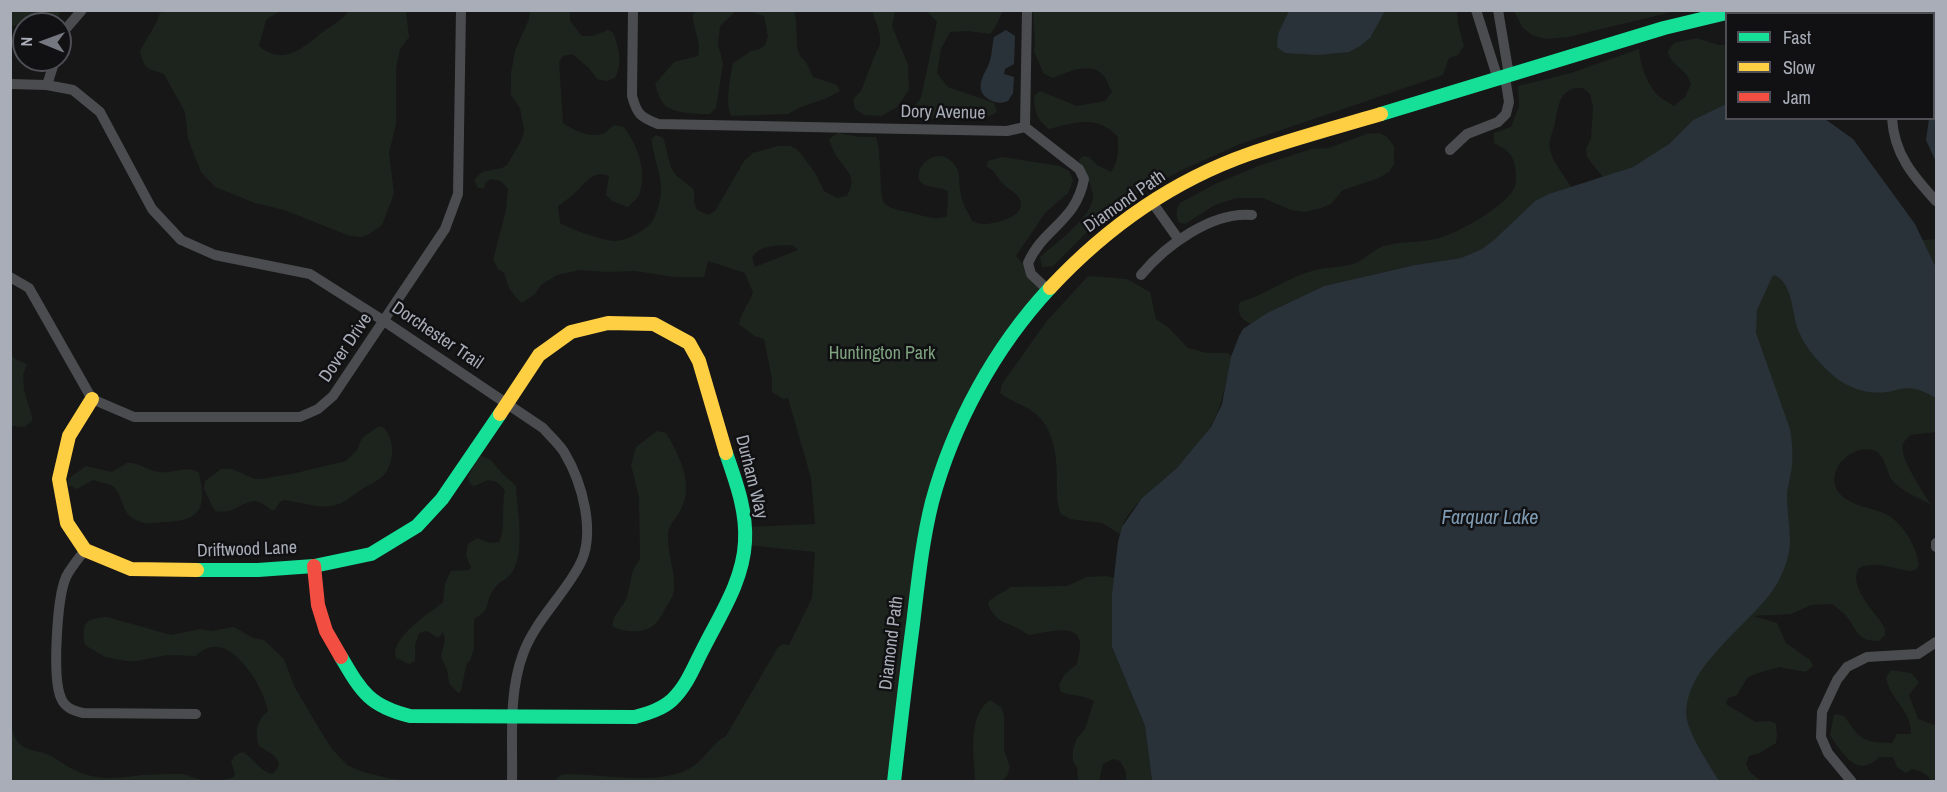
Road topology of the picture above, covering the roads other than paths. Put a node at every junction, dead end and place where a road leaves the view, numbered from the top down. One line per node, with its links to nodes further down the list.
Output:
1 (82, 10): 8 (street)
2 (461, 10): 23 (street, Dover Drive)
3 (633, 10): 14 (street, Dory Avenue)
4 (1027, 10): 14 (street)
5 (1476, 10): 10 (street)
6 (1498, 10): 10 (street)
7 (1725, 13): 10 (street, Diamond Path)
8 (72, 22)
9 (51, 72): 12 (street)
10 (1504, 77): 15 (street); 17 (street, Diamond Path)
11 (10, 84): 12 (street, Dorchester Trail)
12 (47, 85): 23 (street, Dorchester Trail)
13 (1893, 120): 16 (street)
14 (1025, 127): 22 (street)
15 (1450, 150)
16 (1936, 201)
17 (1152, 202): 19 (street); 22 (street, Diamond Path)
18 (1252, 215): 19 (street)
19 (1179, 240): 20 (street)
20 (1141, 275)
21 (10, 277): 24 (street)
22 (1048, 290): 32 (street, Diamond Path)
23 (384, 321): 24 (street, Dover Drive); 25 (street, Dorchester Trail)
24 (92, 399): 26 (street)
25 (506, 403): 27 (street, Driftwood Lane); 30 (street, Dorchester Trail); 30 (street, Durham Way)
26 (85, 550): 27 (street, Driftwood Lane); 29 (street)
27 (314, 566): 30 (street, Durham Way)
28 (1936, 642): 33 (street)
29 (196, 714)
30 (513, 717): 31 (street, Dorchester Trail)
31 (512, 782)
32 (894, 782)
33 (1852, 782)

